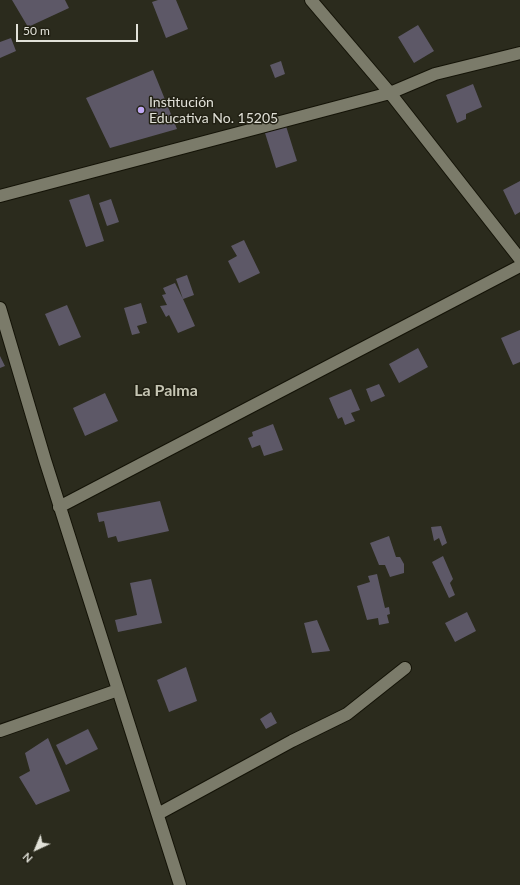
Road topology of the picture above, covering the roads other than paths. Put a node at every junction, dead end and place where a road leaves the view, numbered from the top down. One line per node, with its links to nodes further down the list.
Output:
1 (311, 0): 3 (street)
2 (520, 53): 3 (street)
3 (390, 93): 4 (street); 5 (street)
4 (0, 196)
5 (520, 259)
6 (520, 266): 9 (street)
7 (0, 308): 8 (street)
8 (2, 321): 9 (street)
9 (59, 507): 11 (street)
10 (405, 668): 13 (street)
11 (118, 690): 12 (street); 13 (street)
12 (0, 731)
13 (158, 814): 14 (street)
14 (180, 885)

